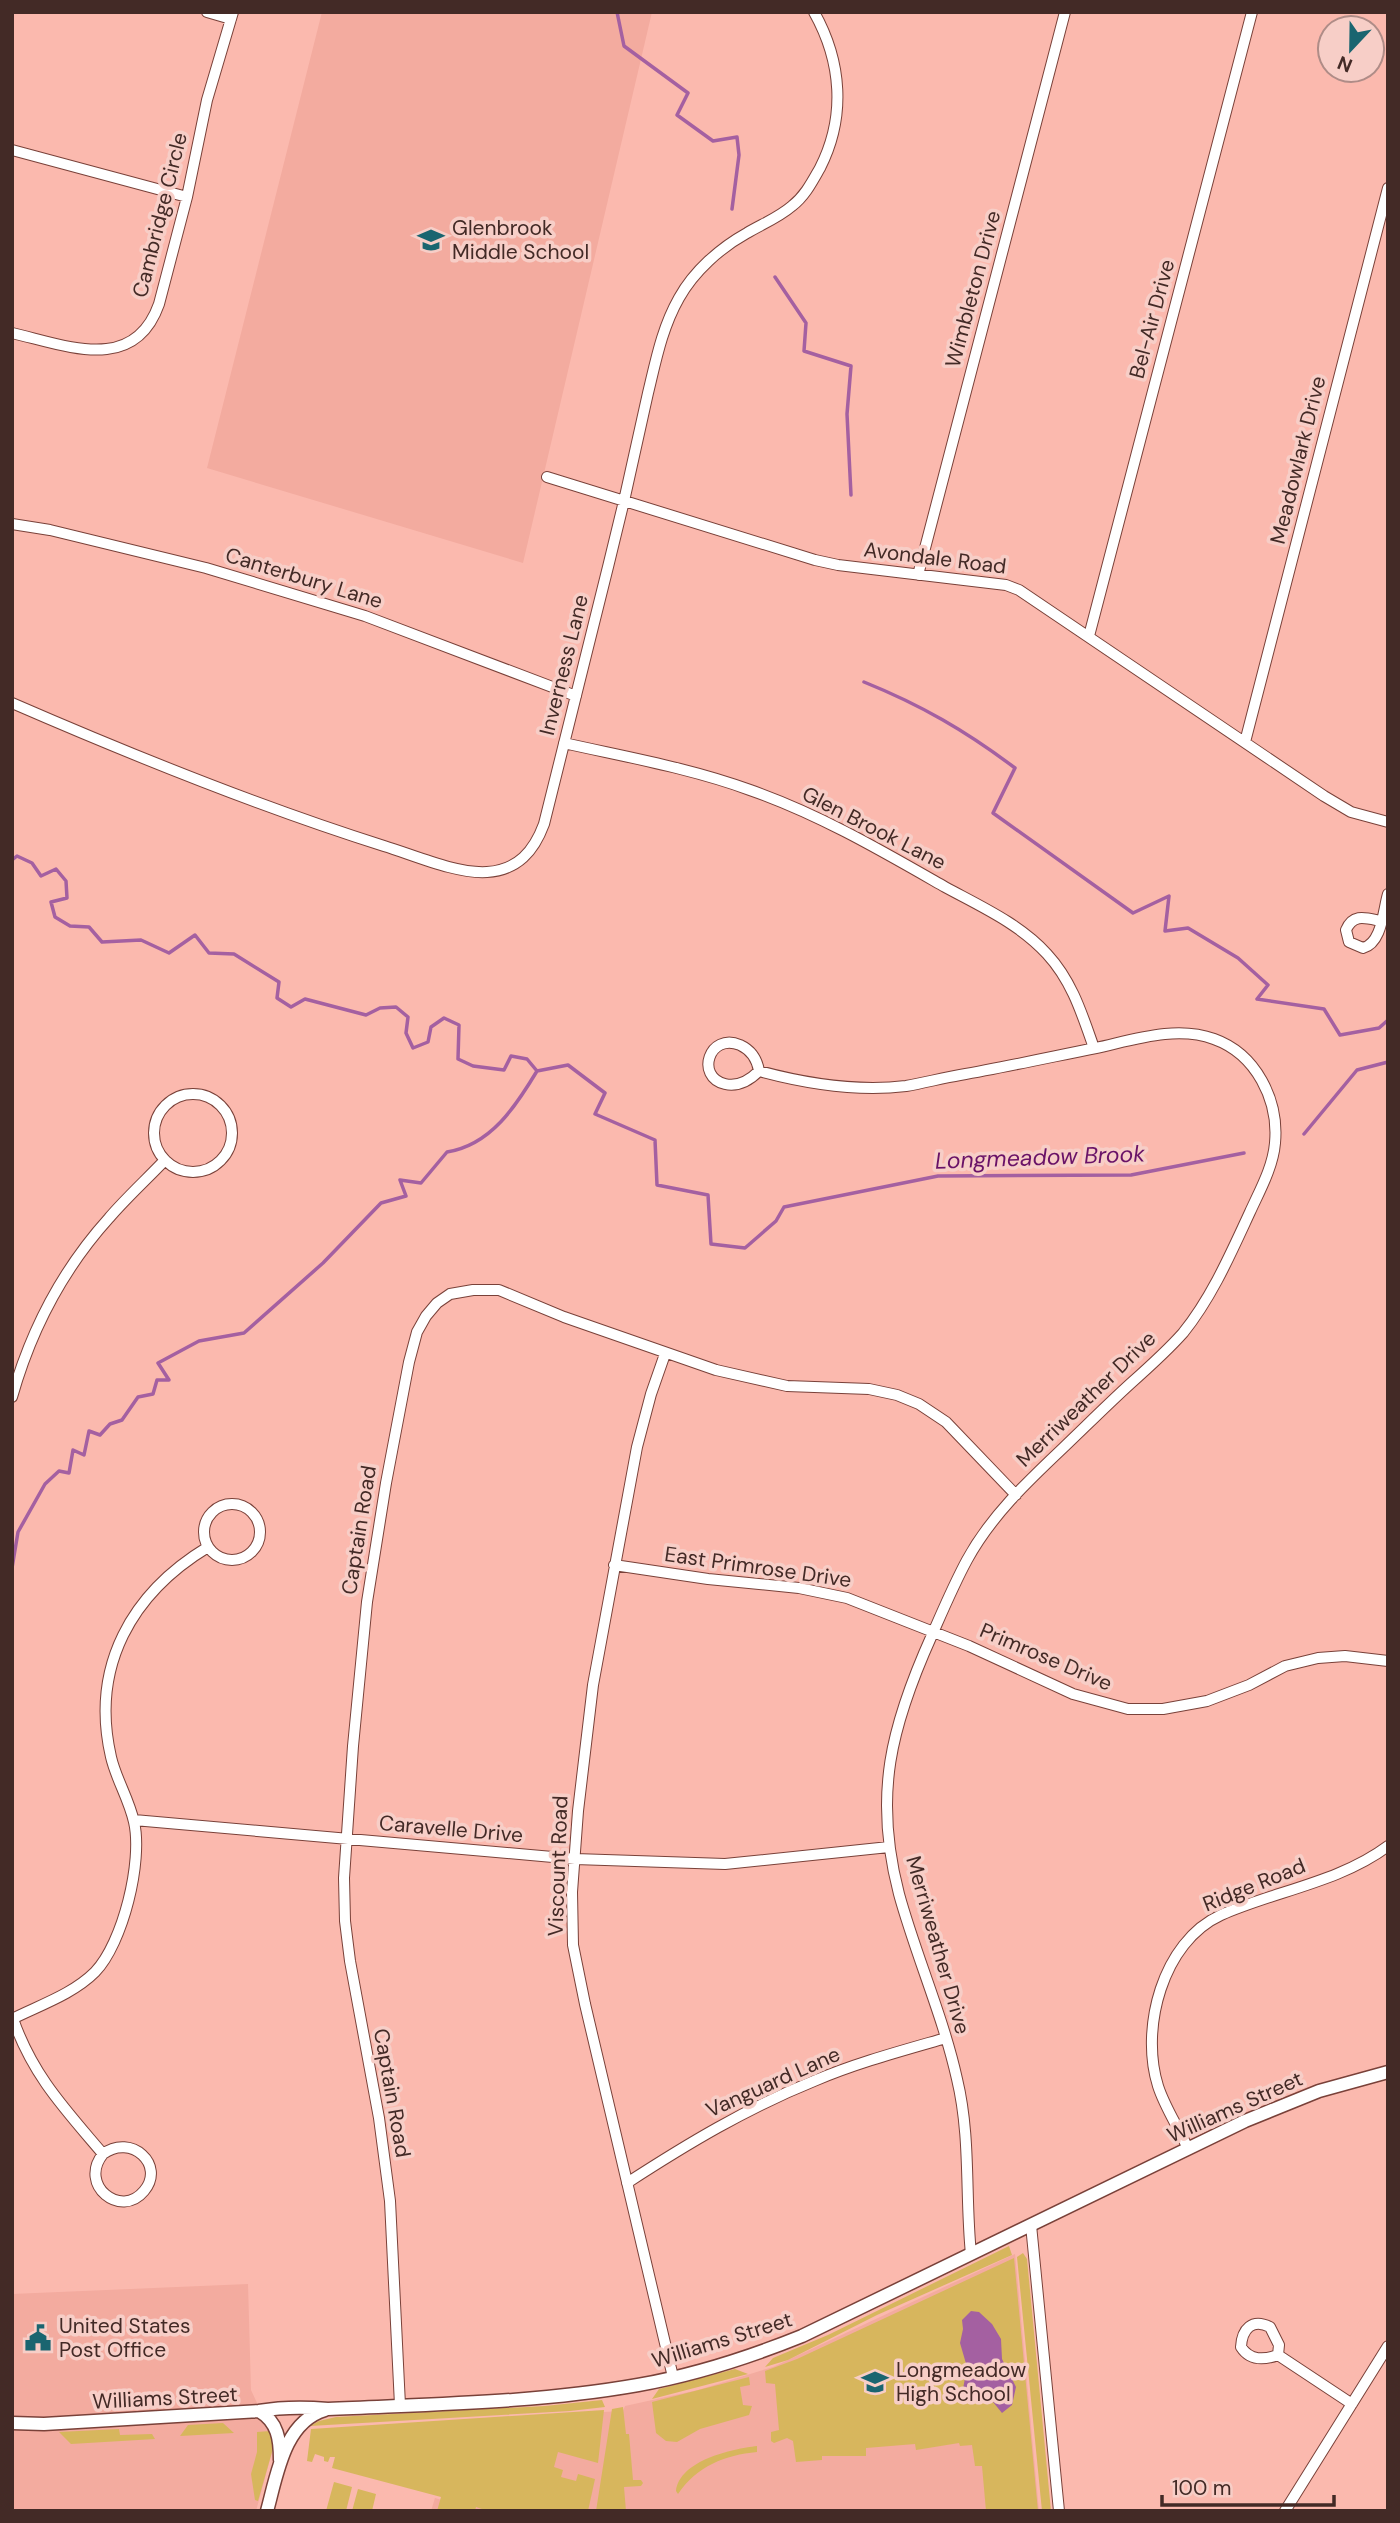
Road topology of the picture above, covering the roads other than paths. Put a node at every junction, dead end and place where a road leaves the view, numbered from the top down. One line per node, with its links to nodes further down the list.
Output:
1 (207, 12): 5 (street)
2 (814, 12): 11 (street, Inverness Lane)
3 (1065, 12): 13 (street, Wimbleton Drive)
4 (1252, 12): 14 (street, Bel-Air Drive)
5 (232, 15): 8 (street, Cambridge Circle)
6 (12, 150): 8 (street)
7 (1388, 188): 17 (street, Meadowlark Drive)
8 (187, 197): 9 (street, Cambridge Circle)
9 (12, 333)
10 (547, 477): 11 (street, Avondale Road)
11 (624, 501): 13 (street, Avondale Road); 15 (street, Inverness Lane)
12 (12, 524): 15 (street, Canterbury Lane)
13 (918, 575): 14 (street, Avondale Road)
14 (1089, 636): 17 (street, Avondale Road)
15 (576, 696): 18 (street, Inverness Lane)
16 (12, 703): 18 (street, Inverness Lane)
17 (1245, 742): 19 (street, Avondale Road)
18 (564, 743): 22 (street, Glen Brook Lane)
19 (1388, 822)
20 (1388, 894): 21 (street)
21 (1381, 920)
22 (1094, 1048): 23 (street, Merriweather Drive); 27 (street, Merriweather Drive)
23 (760, 1071): 23 (street)
24 (165, 1160): 24 (street); 26 (street)
25 (665, 1354): 27 (street, Captain Road); 29 (street, Viscount Road); 33 (street, Captain Road)
26 (12, 1397)
27 (1016, 1495): 30 (street, Merriweather Drive)
28 (208, 1547): 28 (street); 32 (street)
29 (614, 1565): 30 (street, East Primrose Drive); 36 (street, Viscount Road)
30 (933, 1632): 31 (street, Primrose Drive); 35 (street, Merriweather Drive)
31 (1388, 1661)
32 (134, 1820): 33 (street, Caravelle Drive); 37 (street)
33 (345, 1839): 36 (street, Caravelle Drive); 49 (street, Captain Road)
34 (1388, 1846): 40 (street, Ridge Road)
35 (890, 1847): 36 (street, Caravelle Drive); 38 (street, Merriweather Drive)
36 (575, 1859): 42 (street, Viscount Road)
37 (12, 2019): 41 (street)
38 (946, 2038): 42 (street, Vanguard Lane); 44 (street, Merriweather Drive)
39 (1388, 2072): 40 (main road, Williams Street)
40 (1188, 2149): 43 (main road, Williams Street)
41 (103, 2154): 41 (street)
42 (627, 2183): 47 (street, Viscount Road)
43 (1031, 2225): 44 (main road, Williams Street); 55 (street)
44 (971, 2254): 47 (main road, Williams Street)
45 (1388, 2346): 48 (street)
46 (1279, 2355): 48 (street)
47 (673, 2377): 49 (main road, Williams Street)
48 (1352, 2404): 56 (street)
49 (400, 2405): 50 (main road, Williams Street)
50 (328, 2409): 51 (main road, Williams Street); 53 (main road)
51 (259, 2412): 52 (main road, Williams Street); 53 (main road)
52 (12, 2423)
53 (280, 2464): 54 (main road)
54 (267, 2511)
55 (1059, 2511)
56 (1285, 2511)

